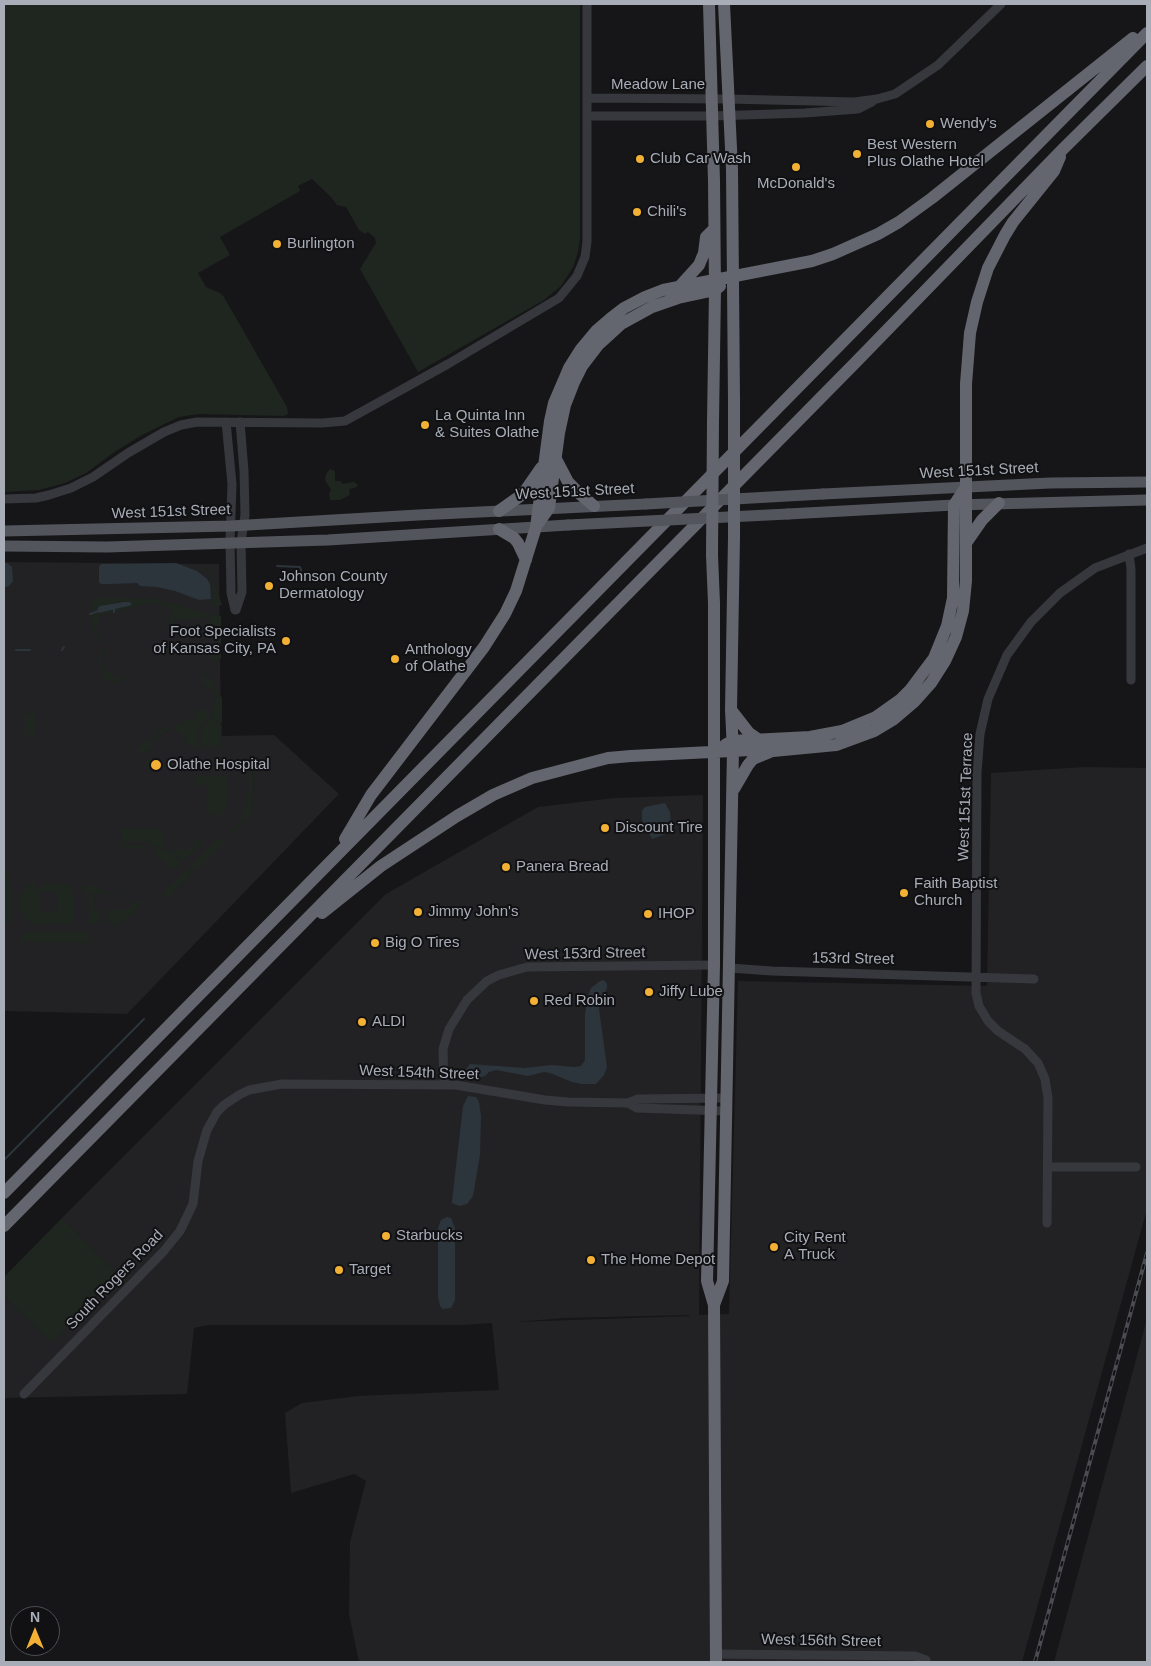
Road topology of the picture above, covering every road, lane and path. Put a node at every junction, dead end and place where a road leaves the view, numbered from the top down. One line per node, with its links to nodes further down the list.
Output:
1 (587, 4): 8 (street)
2 (709, 4): 9 (highway)
3 (724, 4): 10 (highway)
4 (1001, 4): 11 (street, Meadow Lane)
5 (1147, 27): 17 (highway)
6 (1147, 33): 50 (highway)
7 (1147, 66): 15 (highway)
8 (588, 98): 9 (street, Meadow Lane); 13 (street)
9 (711, 99): 10 (street, Meadow Lane); 14 (highway)
10 (728, 99): 11 (street, Meadow Lane); 12 (highway)
11 (877, 100): 12 (street, Meadow Lane)
12 (730, 115): 14 (street, Meadow Lane); 17 (highway)
13 (588, 116): 14 (street, Meadow Lane); 21 (street)
14 (712, 116): 16 (highway)
15 (1064, 149): 24 (highway); 51 (highway)
16 (714, 229): 18 (highway); 19 (highway)
17 (734, 275): 18 (highway); 44 (highway, bridge)
18 (715, 285): 19 (highway); 22 (highway); 47 (highway, bridge)
19 (680, 286): 22 (highway)
20 (226, 422): 21 (street); 25 (street); 33 (street)
21 (240, 422): 32 (street)
22 (550, 461): 29 (highway); 30 (highway); 31 (highway)
23 (1147, 482): 24 (main road, West 151st Street)
24 (966, 487): 28 (highway); 29 (main road, West 151st Street, bridge)
25 (4, 499)
26 (1147, 500): 27 (main road)
27 (999, 503): 28 (main road); 38 (highway)
28 (960, 504): 34 (main road, bridge); 38 (highway); 45 (highway)
29 (594, 506): 30 (main road, West 151st Street)
30 (544, 508): 31 (main road, West 151st Street); 34 (highway)
31 (499, 510): 32 (main road, West 151st Street)
32 (244, 525): 33 (main road, West 151st Street); 37 (street)
33 (231, 526): 36 (main road, West 151st Street); 37 (street)
34 (536, 527): 35 (main road); 42 (highway)
35 (499, 529): 37 (main road); 42 (highway)
36 (4, 531)
37 (235, 542): 37 (street); 39 (main road)
38 (966, 543): 48 (highway)
39 (4, 546)
40 (1147, 548): 41 (street, West 151st Terrace)
41 (1129, 554): 43 (street); 54 (street, West 151st Terrace)
42 (526, 560): 50 (highway)
43 (1131, 680)
44 (732, 710): 45 (highway); 46 (highway)
45 (759, 740): 46 (highway)
46 (732, 746): 47 (highway); 48 (highway); 49 (highway)
47 (714, 751): 51 (highway); 52 (highway)
48 (773, 751): 49 (highway)
49 (732, 793): 53 (highway)
50 (333, 858): 62 (highway)
51 (277, 949): 64 (highway)
52 (714, 966): 56 (street, West 153rd Street); 58 (highway)
53 (729, 968): 54 (street, 153rd Street); 59 (highway)
54 (976, 976): 55 (street); 60 (street, West 151st Terrace)
55 (1034, 979)
56 (444, 1085): 57 (street, West 154th Street); 58 (street, West 154th Street)
57 (239, 1094): 66 (street, South Rogers Road)
58 (710, 1105): 59 (street, West 154th Street); 65 (highway)
59 (726, 1105): 65 (highway)
60 (1048, 1167): 61 (street); 63 (street, West 151st Terrace)
61 (1136, 1167)
62 (4, 1192)
63 (1047, 1223)
64 (4, 1226)
65 (714, 1306): 67 (highway)
66 (24, 1394)
67 (716, 1658): 68 (street, West 156th Street)
68 (926, 1660)

